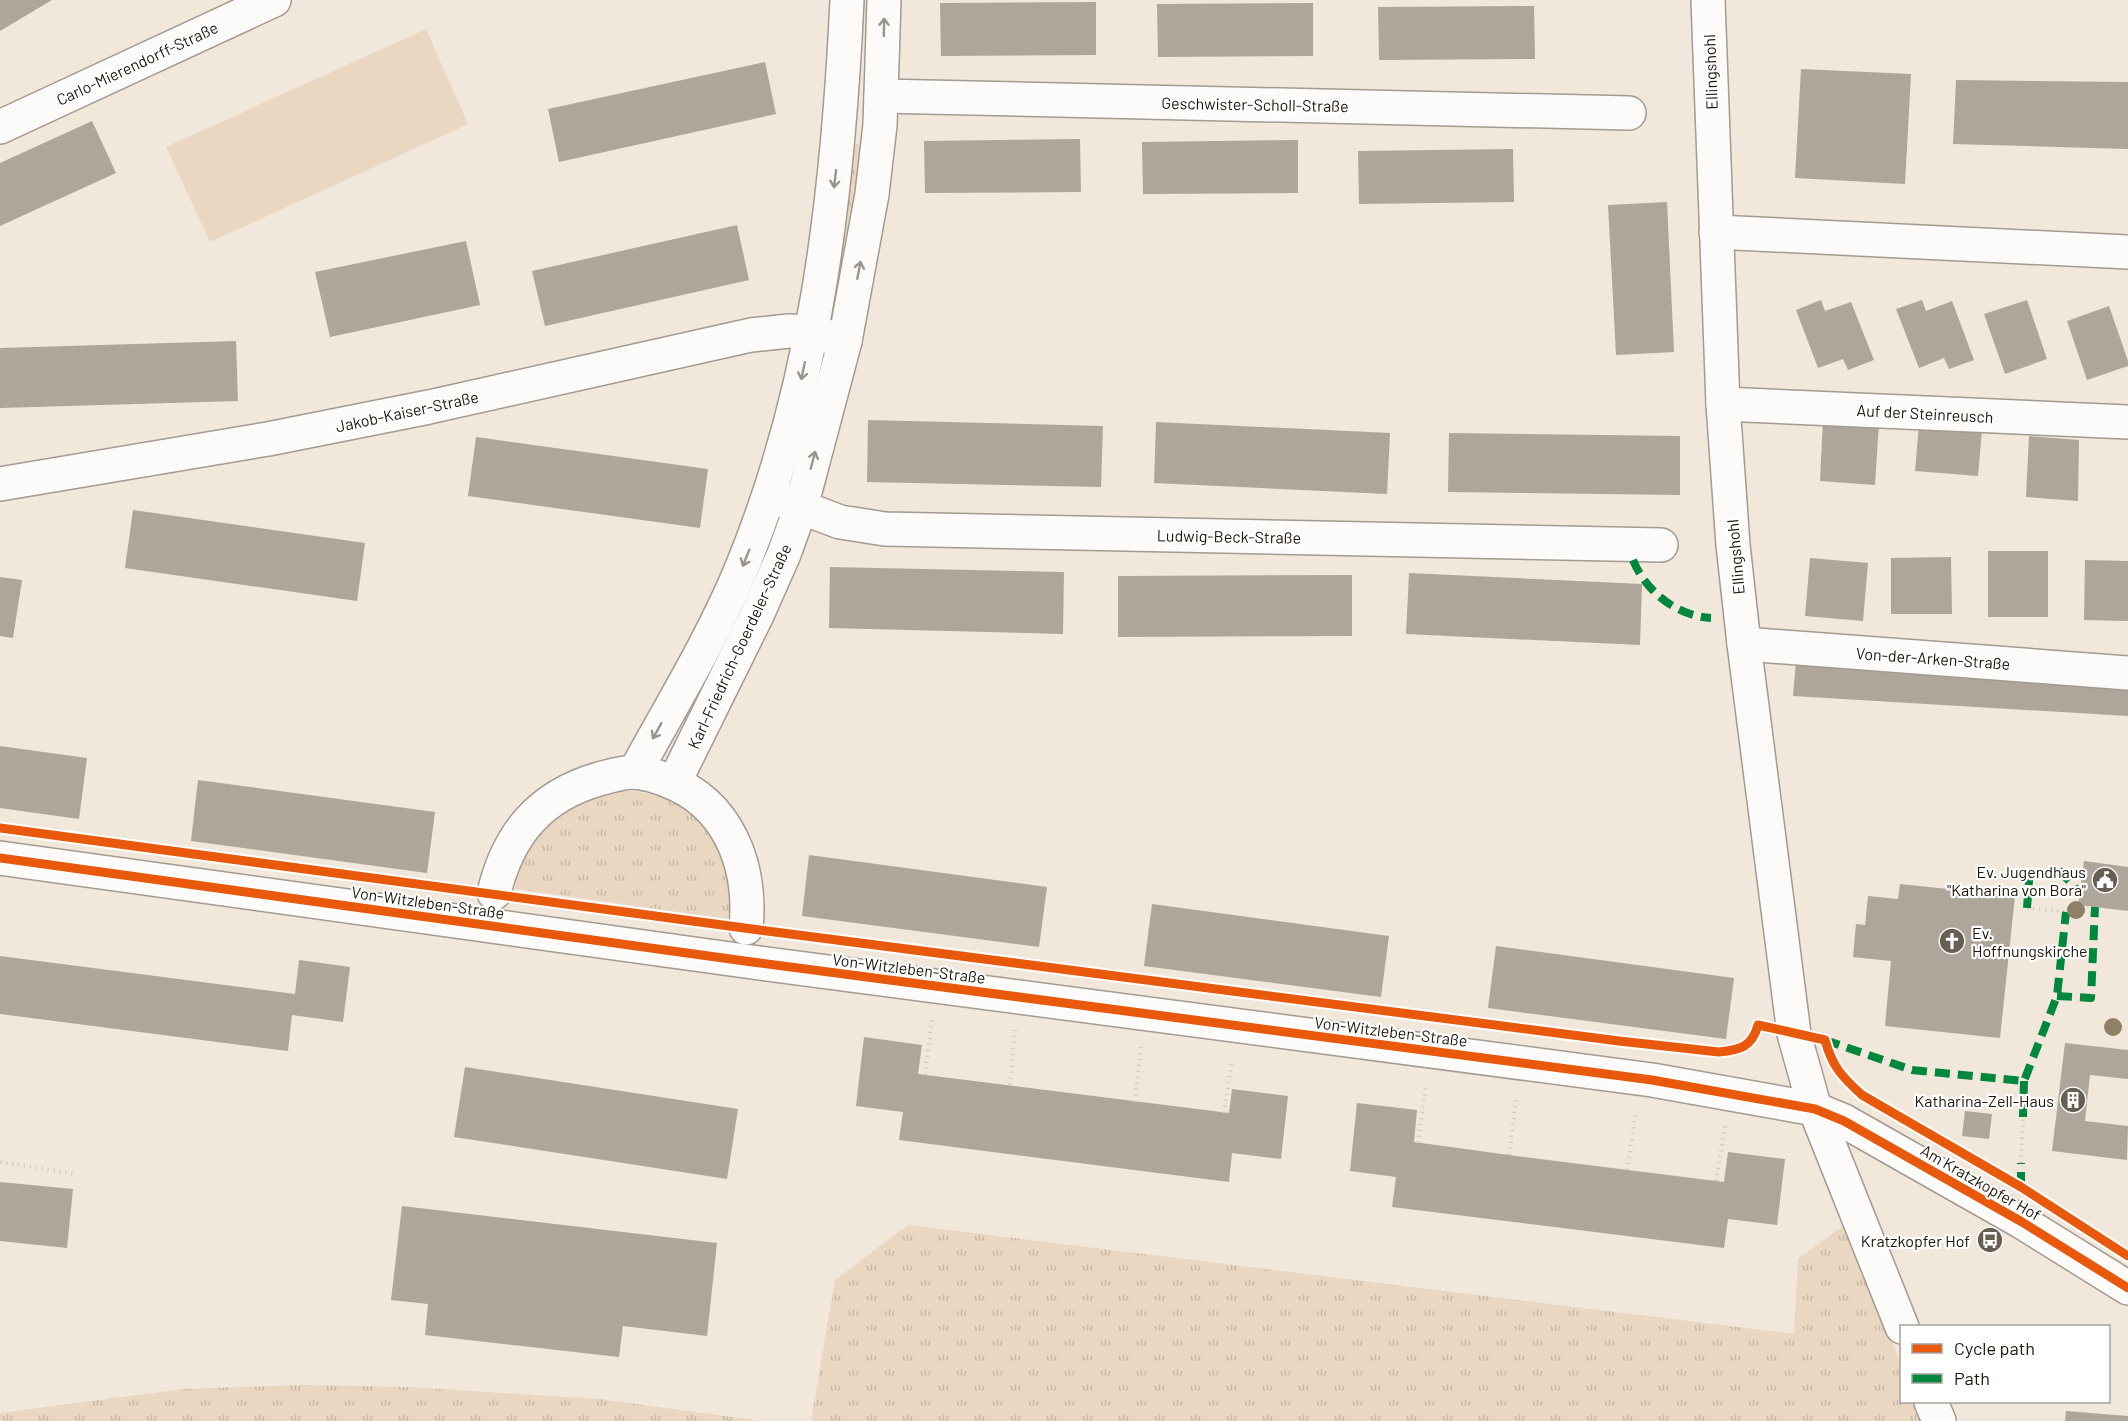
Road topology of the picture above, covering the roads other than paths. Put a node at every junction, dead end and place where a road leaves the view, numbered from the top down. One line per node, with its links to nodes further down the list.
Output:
1 (274, 0): 9 (street, Carlo-Mierendorff-Straße)
2 (847, 0): 5 (street, Karl-Friedrich-Goerdeler-Straße)
3 (884, 0): 6 (street, Karl-Friedrich-Goerdeler-Straße, one-way to 3)
4 (1708, 0): 10 (street, Ellingshohl)
5 (843, 64): 6 (street); 8 (street, Karl-Friedrich-Goerdeler-Straße)
6 (882, 96): 7 (street, Geschwister-Scholl-Straße); 8 (street); 13 (street, Karl-Friedrich-Goerdeler-Straße, one-way to 6)
7 (1629, 113)
8 (841, 121): 12 (street, Karl-Friedrich-Goerdeler-Straße, one-way to 12)
9 (0, 127)
10 (1716, 232): 11 (street); 14 (street, Ellingshohl)
11 (2128, 252)
12 (812, 333): 13 (street); 16 (street, Jakob-Kaiser-Straße); 17 (street, Karl-Friedrich-Goerdeler-Straße, one-way to 17)
13 (845, 341): 18 (street, Karl-Friedrich-Goerdeler-Straße, one-way to 13)
14 (1723, 404): 15 (street, Auf der Steinreusch); 20 (street, Ellingshohl)
15 (2128, 423)
16 (0, 484)
17 (769, 495): 18 (street); 22 (street, Karl-Friedrich-Goerdeler-Straße, one-way to 22)
18 (801, 507): 19 (street, Ludwig-Beck-Straße); 23 (street, Karl-Friedrich-Goerdeler-Straße)
19 (1661, 545)
20 (1744, 644): 21 (street, Von-der-Arken-Straße); 27 (street, Ellingshohl)
21 (2126, 672)
22 (635, 772): 23 (street); 25 (street)
23 (674, 783): 26 (street)
24 (0, 858): 27 (street, Von-Witzleben-Straße)
25 (494, 893)
26 (746, 928)
27 (1815, 1109): 28 (street, Am Kratzkopfer Hof); 29 (street, Ellingshohl)
28 (2128, 1288)
29 (1901, 1325)
30 (1932, 1403): 31 (street)
31 (1939, 1421)

